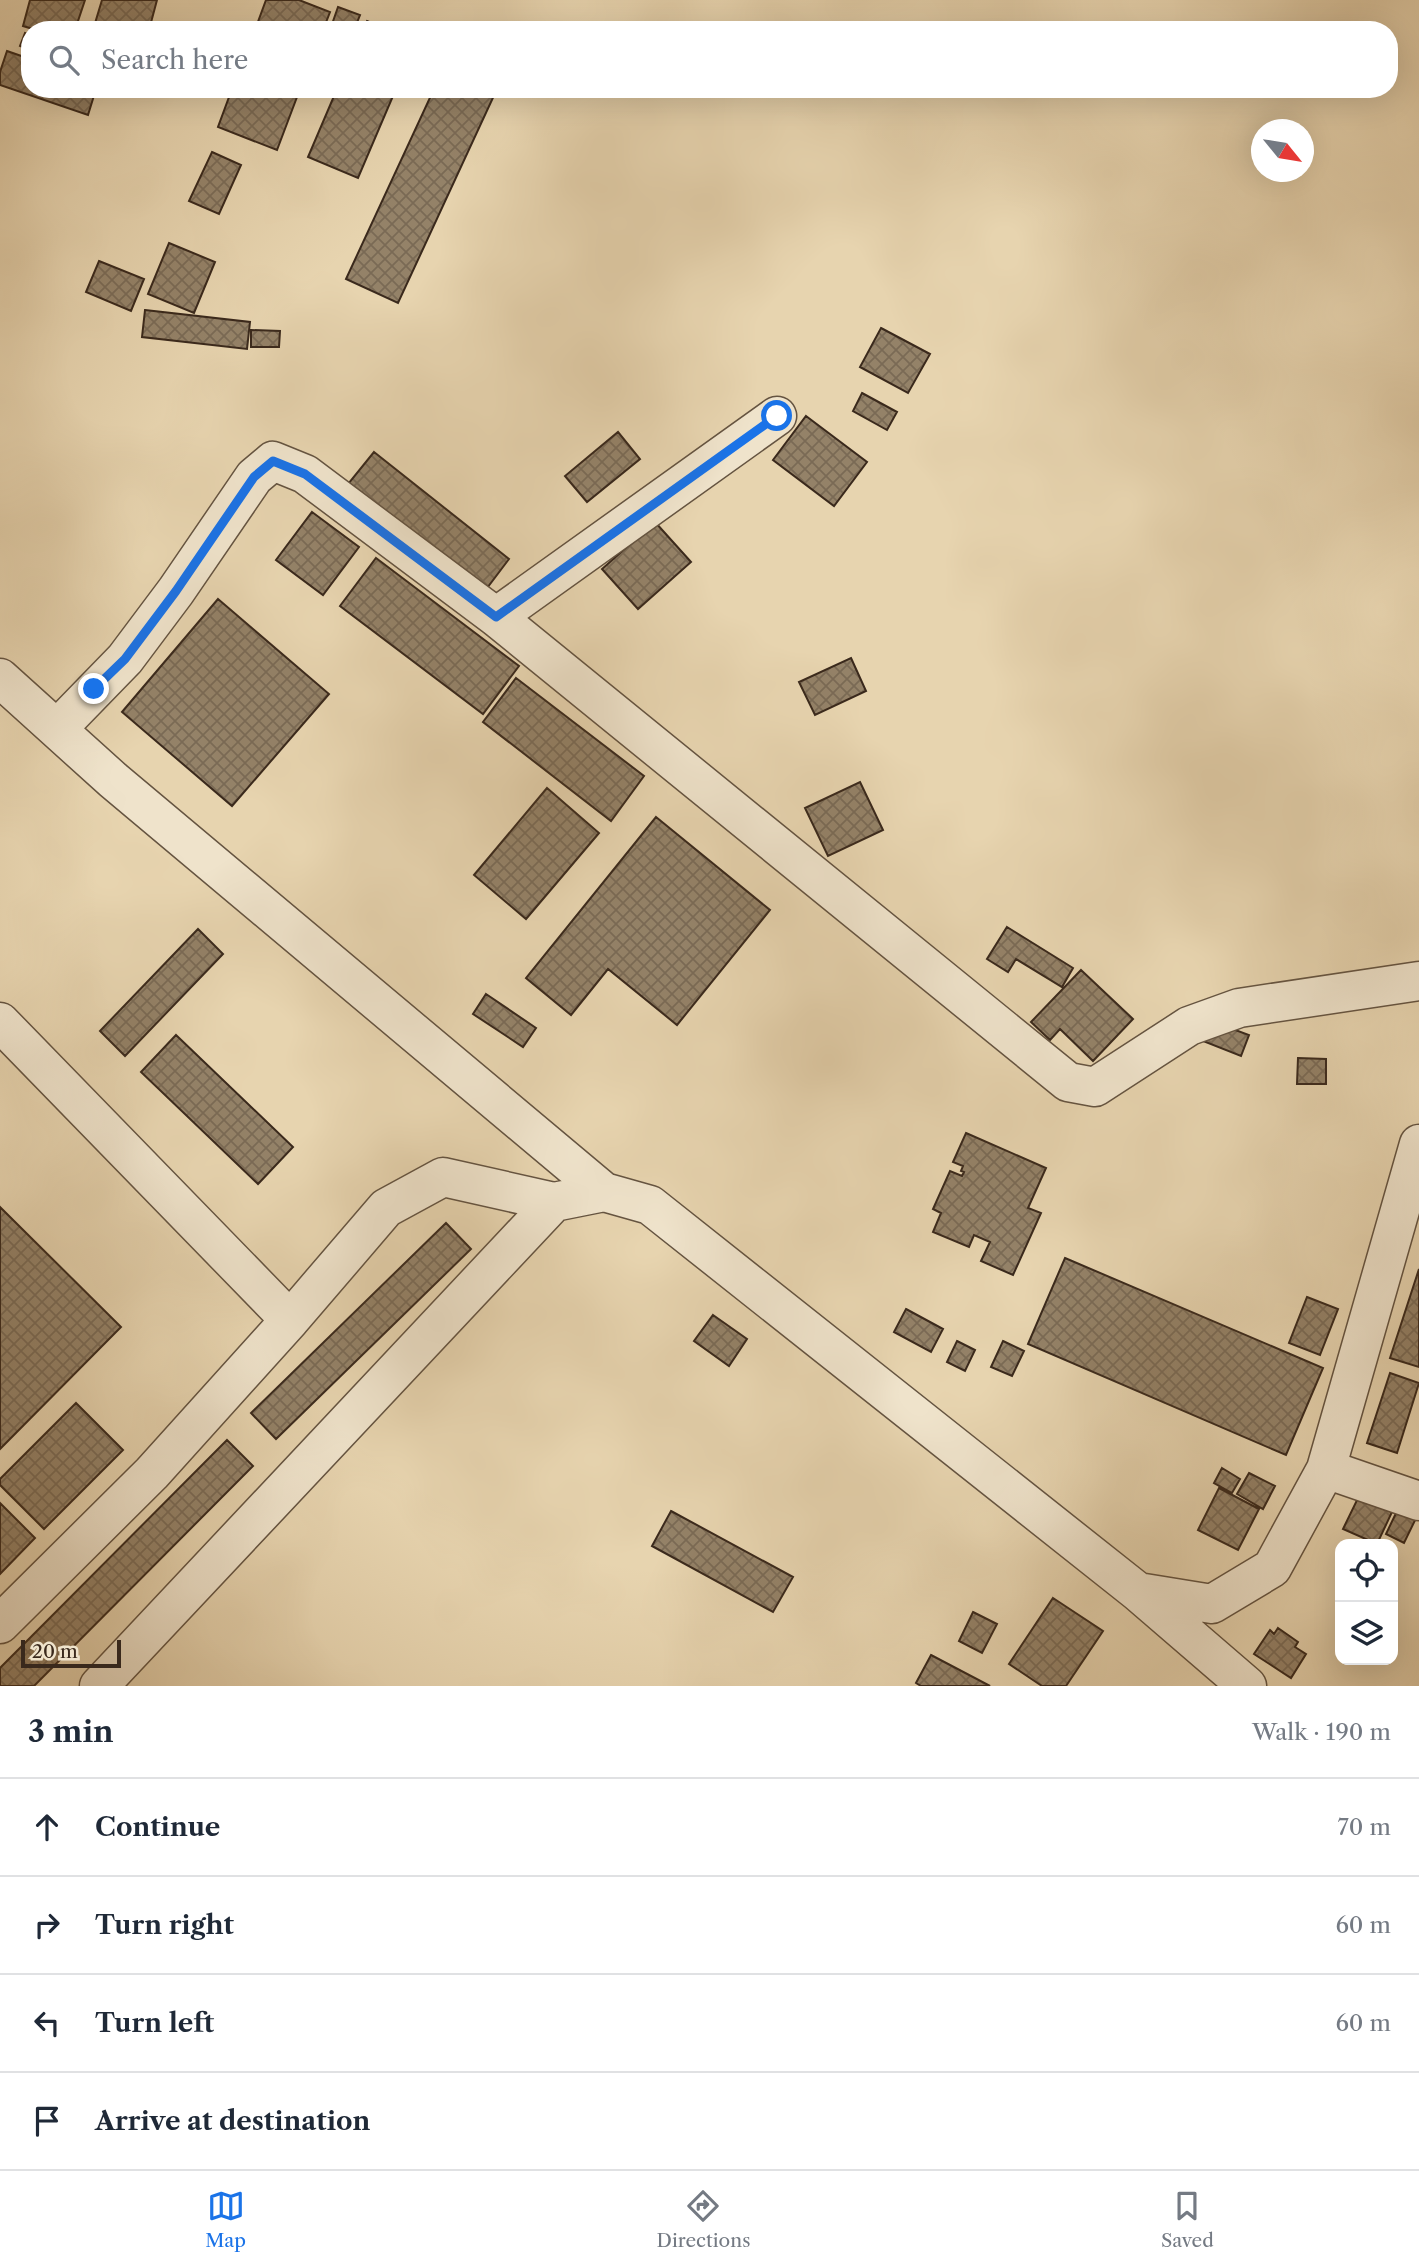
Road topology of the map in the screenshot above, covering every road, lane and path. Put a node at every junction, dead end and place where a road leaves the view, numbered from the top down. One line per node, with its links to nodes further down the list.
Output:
1 (777, 416): 2 (street)
2 (496, 617): 4 (street); 5 (street)
3 (0, 678): 4 (street)
4 (57, 729): 8 (street)
5 (1419, 981)
6 (0, 1022): 11 (street)
7 (1419, 1144): 10 (street)
8 (604, 1192): 9 (street); 14 (street)
9 (554, 1202): 11 (street); 16 (street)
10 (1407, 1231): 12 (street)
11 (290, 1320): 15 (street)
12 (1326, 1469): 13 (street); 14 (street)
13 (1419, 1501)
14 (1138, 1592): 17 (street)
15 (0, 1624)
16 (99, 1686)
17 (1247, 1686)

